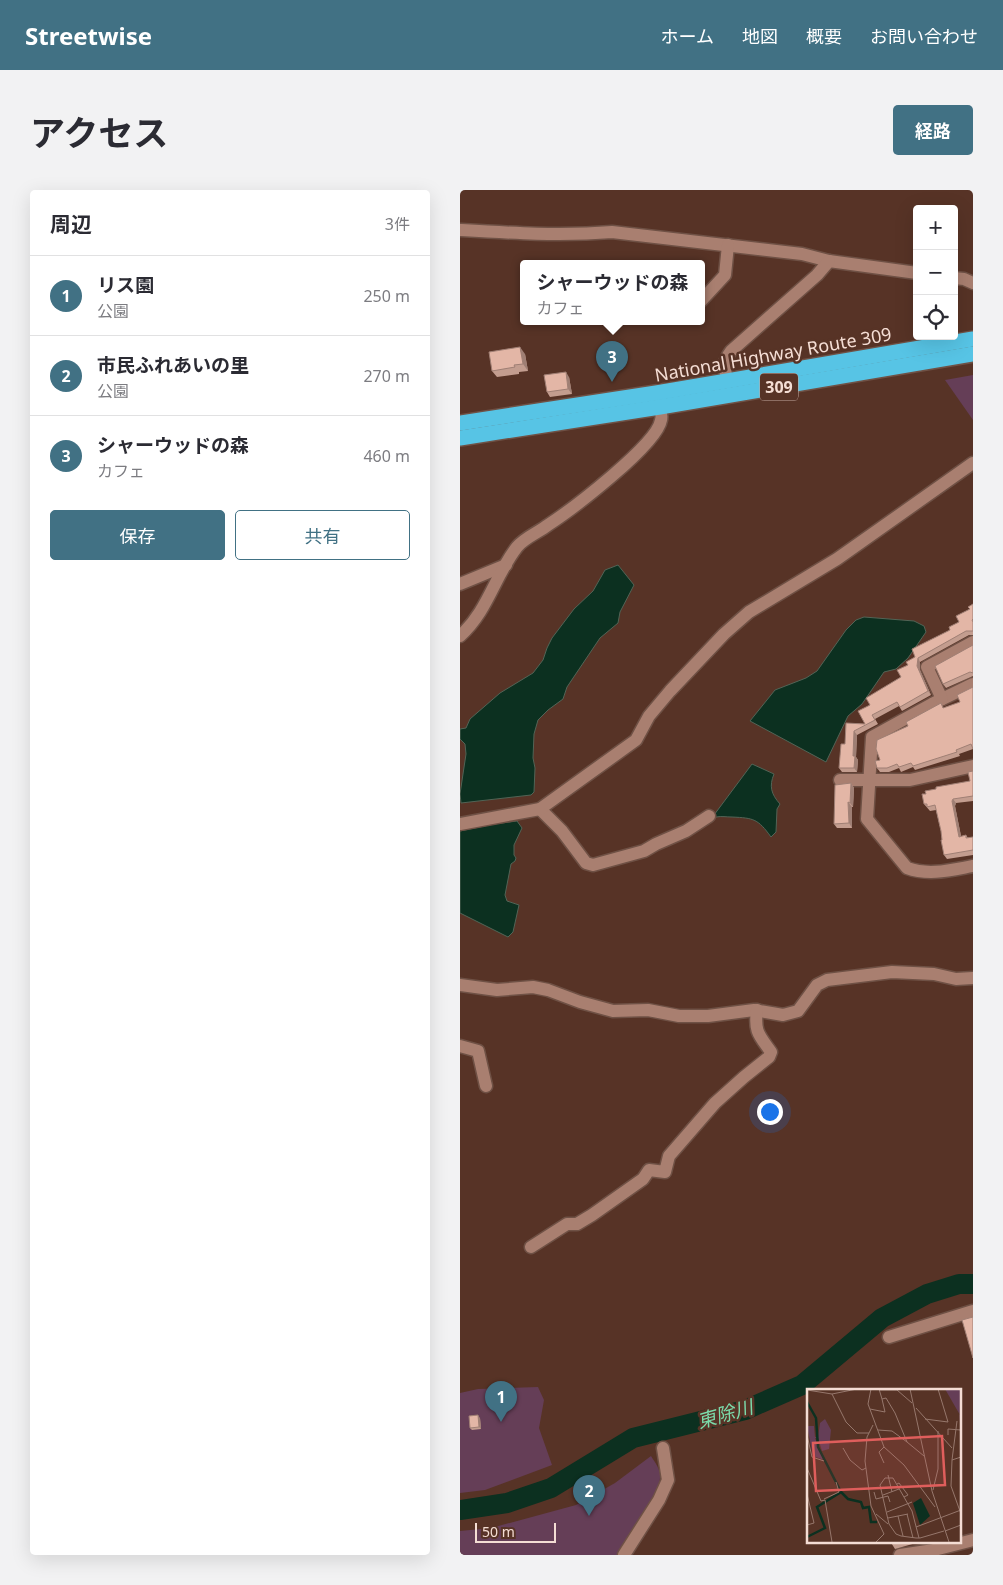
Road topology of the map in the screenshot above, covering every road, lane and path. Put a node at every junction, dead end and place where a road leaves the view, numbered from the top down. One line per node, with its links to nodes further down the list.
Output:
1 (460, 230): 2 (street)
2 (728, 245): 3 (street); 7 (street)
3 (829, 261): 4 (street); 10 (street)
4 (913, 272)
5 (958, 278): 6 (street)
6 (973, 283)
7 (705, 296)
8 (973, 339): 10 (highway, National Highway Route 309 / 309)
9 (973, 354): 11 (highway, National Highway Route 309 / 309)
10 (727, 381): 11 (highway, National Highway Route 309 / 309)
11 (658, 400): 12 (highway, National Highway Route 309 / 309); 13 (highway, National Highway Route 309 / 309); 15 (street)
12 (460, 423)
13 (460, 438)
14 (973, 463): 24 (street)
15 (506, 565): 16 (street); 17 (street)
16 (460, 584)
17 (460, 636)
18 (973, 642): 20 (street)
19 (973, 684): 20 (street)
20 (942, 699): 23 (street)
21 (973, 766): 23 (street)
22 (840, 780): 23 (street)
23 (870, 780): 27 (street)
24 (540, 809): 25 (street); 26 (street)
25 (709, 816)
26 (460, 824)
27 (973, 866)
28 (973, 978): 30 (street)
29 (460, 985): 30 (street)
30 (757, 1010): 33 (street)
31 (460, 1046): 32 (street)
32 (486, 1086)
33 (531, 1247)
34 (973, 1311): 35 (street)
35 (889, 1337)
36 (663, 1448): 39 (street)
37 (973, 1540): 38 (street)
38 (938, 1549): 40 (street)
39 (624, 1555)
40 (900, 1555)

